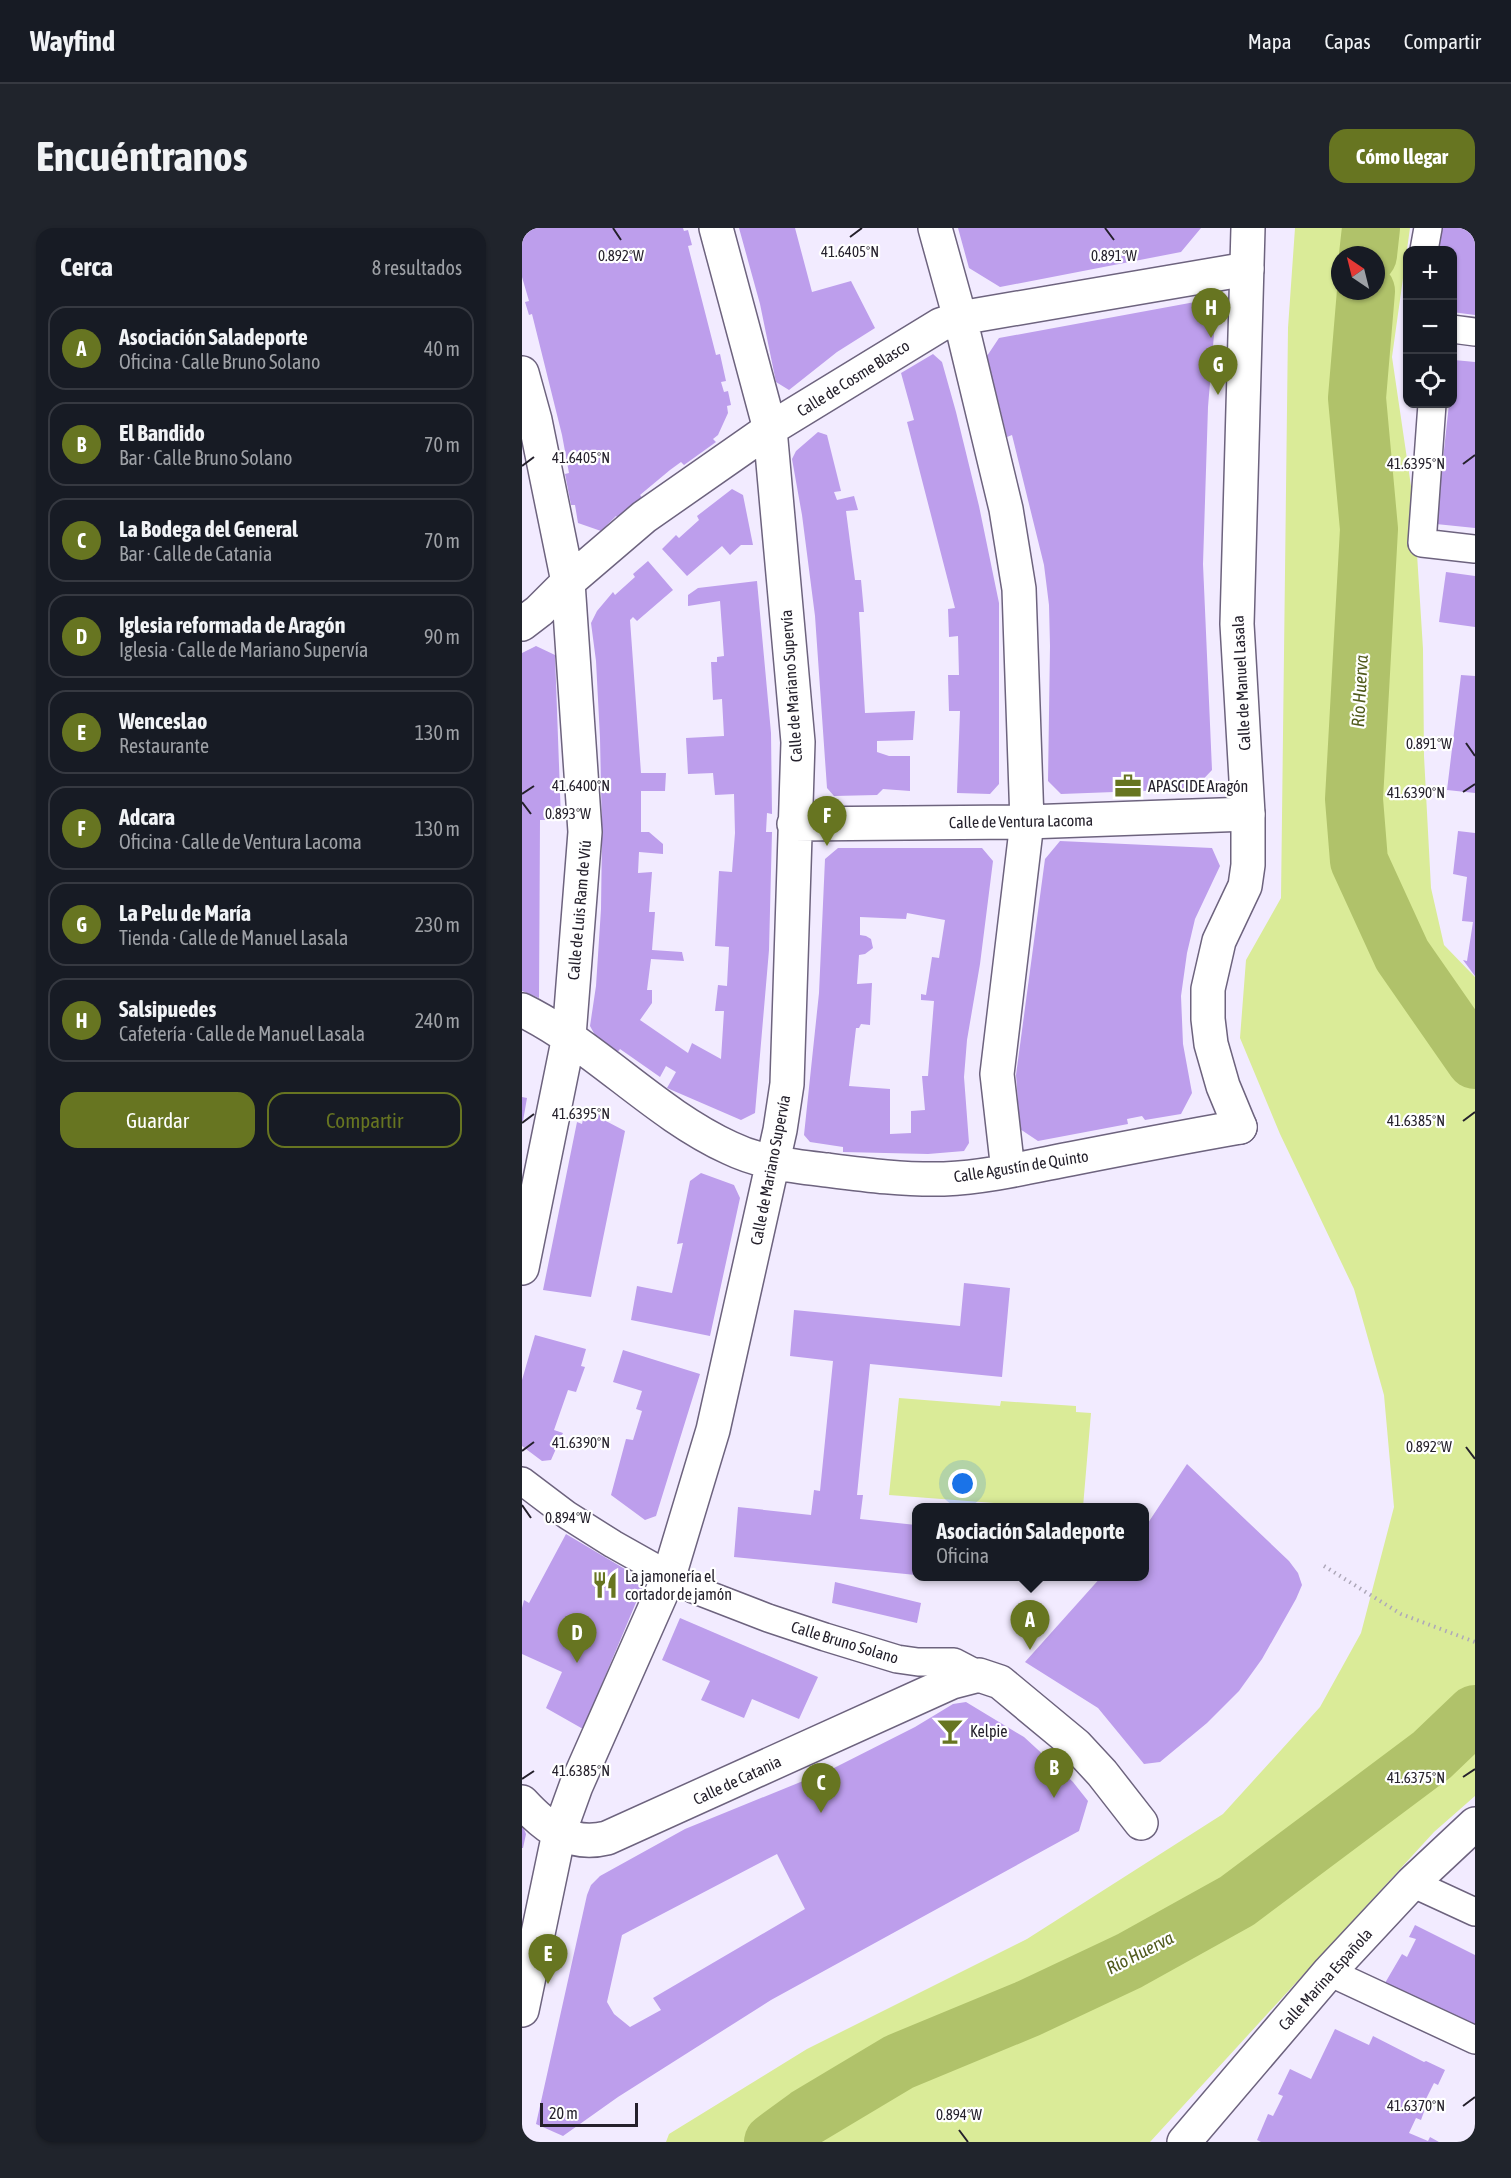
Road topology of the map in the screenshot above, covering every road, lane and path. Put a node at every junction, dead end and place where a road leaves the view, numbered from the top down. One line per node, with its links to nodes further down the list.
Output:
1 (716, 228): 12 (street, Calle de Mariano Supervía)
2 (935, 228): 7 (street)
3 (1248, 228): 6 (street, Calle de Manuel Lasala)
4 (1428, 228): 5 (street)
5 (1425, 246)
6 (1247, 268): 7 (street, Calle de Cosme Blasco); 16 (street, Calle de Manuel Lasala)
7 (960, 318): 12 (street, Calle de Cosme Blasco); 17 (street)
8 (1457, 330): 9 (street)
9 (1475, 332)
10 (522, 373): 14 (street, Calle de Luis Ram de Viú)
11 (1432, 408): 13 (street)
12 (770, 429): 14 (street, Calle de Cosme Blasco); 18 (street, Calle de Mariano Supervía)
13 (1475, 549)
14 (568, 582): 15 (street, Calle de Cosme Blasco); 20 (street, Calle de Luis Ram de Viú)
15 (522, 624)
16 (1248, 814): 17 (street, Calle de Ventura Lacoma); 21 (street, Calle de Manuel Lasala)
17 (1027, 822): 18 (street, Calle de Ventura Lacoma); 23 (street)
18 (794, 824): 22 (street, Calle de Mariano Supervía)
19 (522, 1010): 20 (street, Calle Agustín de Quinto)
20 (568, 1036): 22 (street, Calle Agustín de Quinto); 24 (street, Calle de Luis Ram de Viú)
21 (1240, 1126): 23 (street, Calle Agustín de Quinto)
22 (773, 1164): 23 (street, Calle Agustín de Quinto); 27 (street, Calle de Mariano Supervía)
23 (1008, 1171)
24 (522, 1268)
25 (522, 1481): 27 (street, Calle Bruno Solano)
26 (1324, 1566): 28 (path)
27 (669, 1575): 29 (street, Calle Bruno Solano); 33 (street, Calle de Mariano Supervía)
28 (1475, 1642)
29 (979, 1675): 31 (street, Calle Bruno Solano); 33 (street, Calle de Catania)
30 (522, 1802): 33 (street)
31 (1141, 1823)
32 (1475, 1824): 34 (street, Calle Marina Española)
33 (559, 1833): 37 (street, Calle de Mariano Supervía)
34 (1412, 1883): 35 (street); 36 (street, Calle Marina Española)
35 (1475, 1912)
36 (1329, 1972): 38 (street); 39 (street, Calle Marina Española)
37 (522, 2010)
38 (1475, 2040)
39 (1184, 2142)

